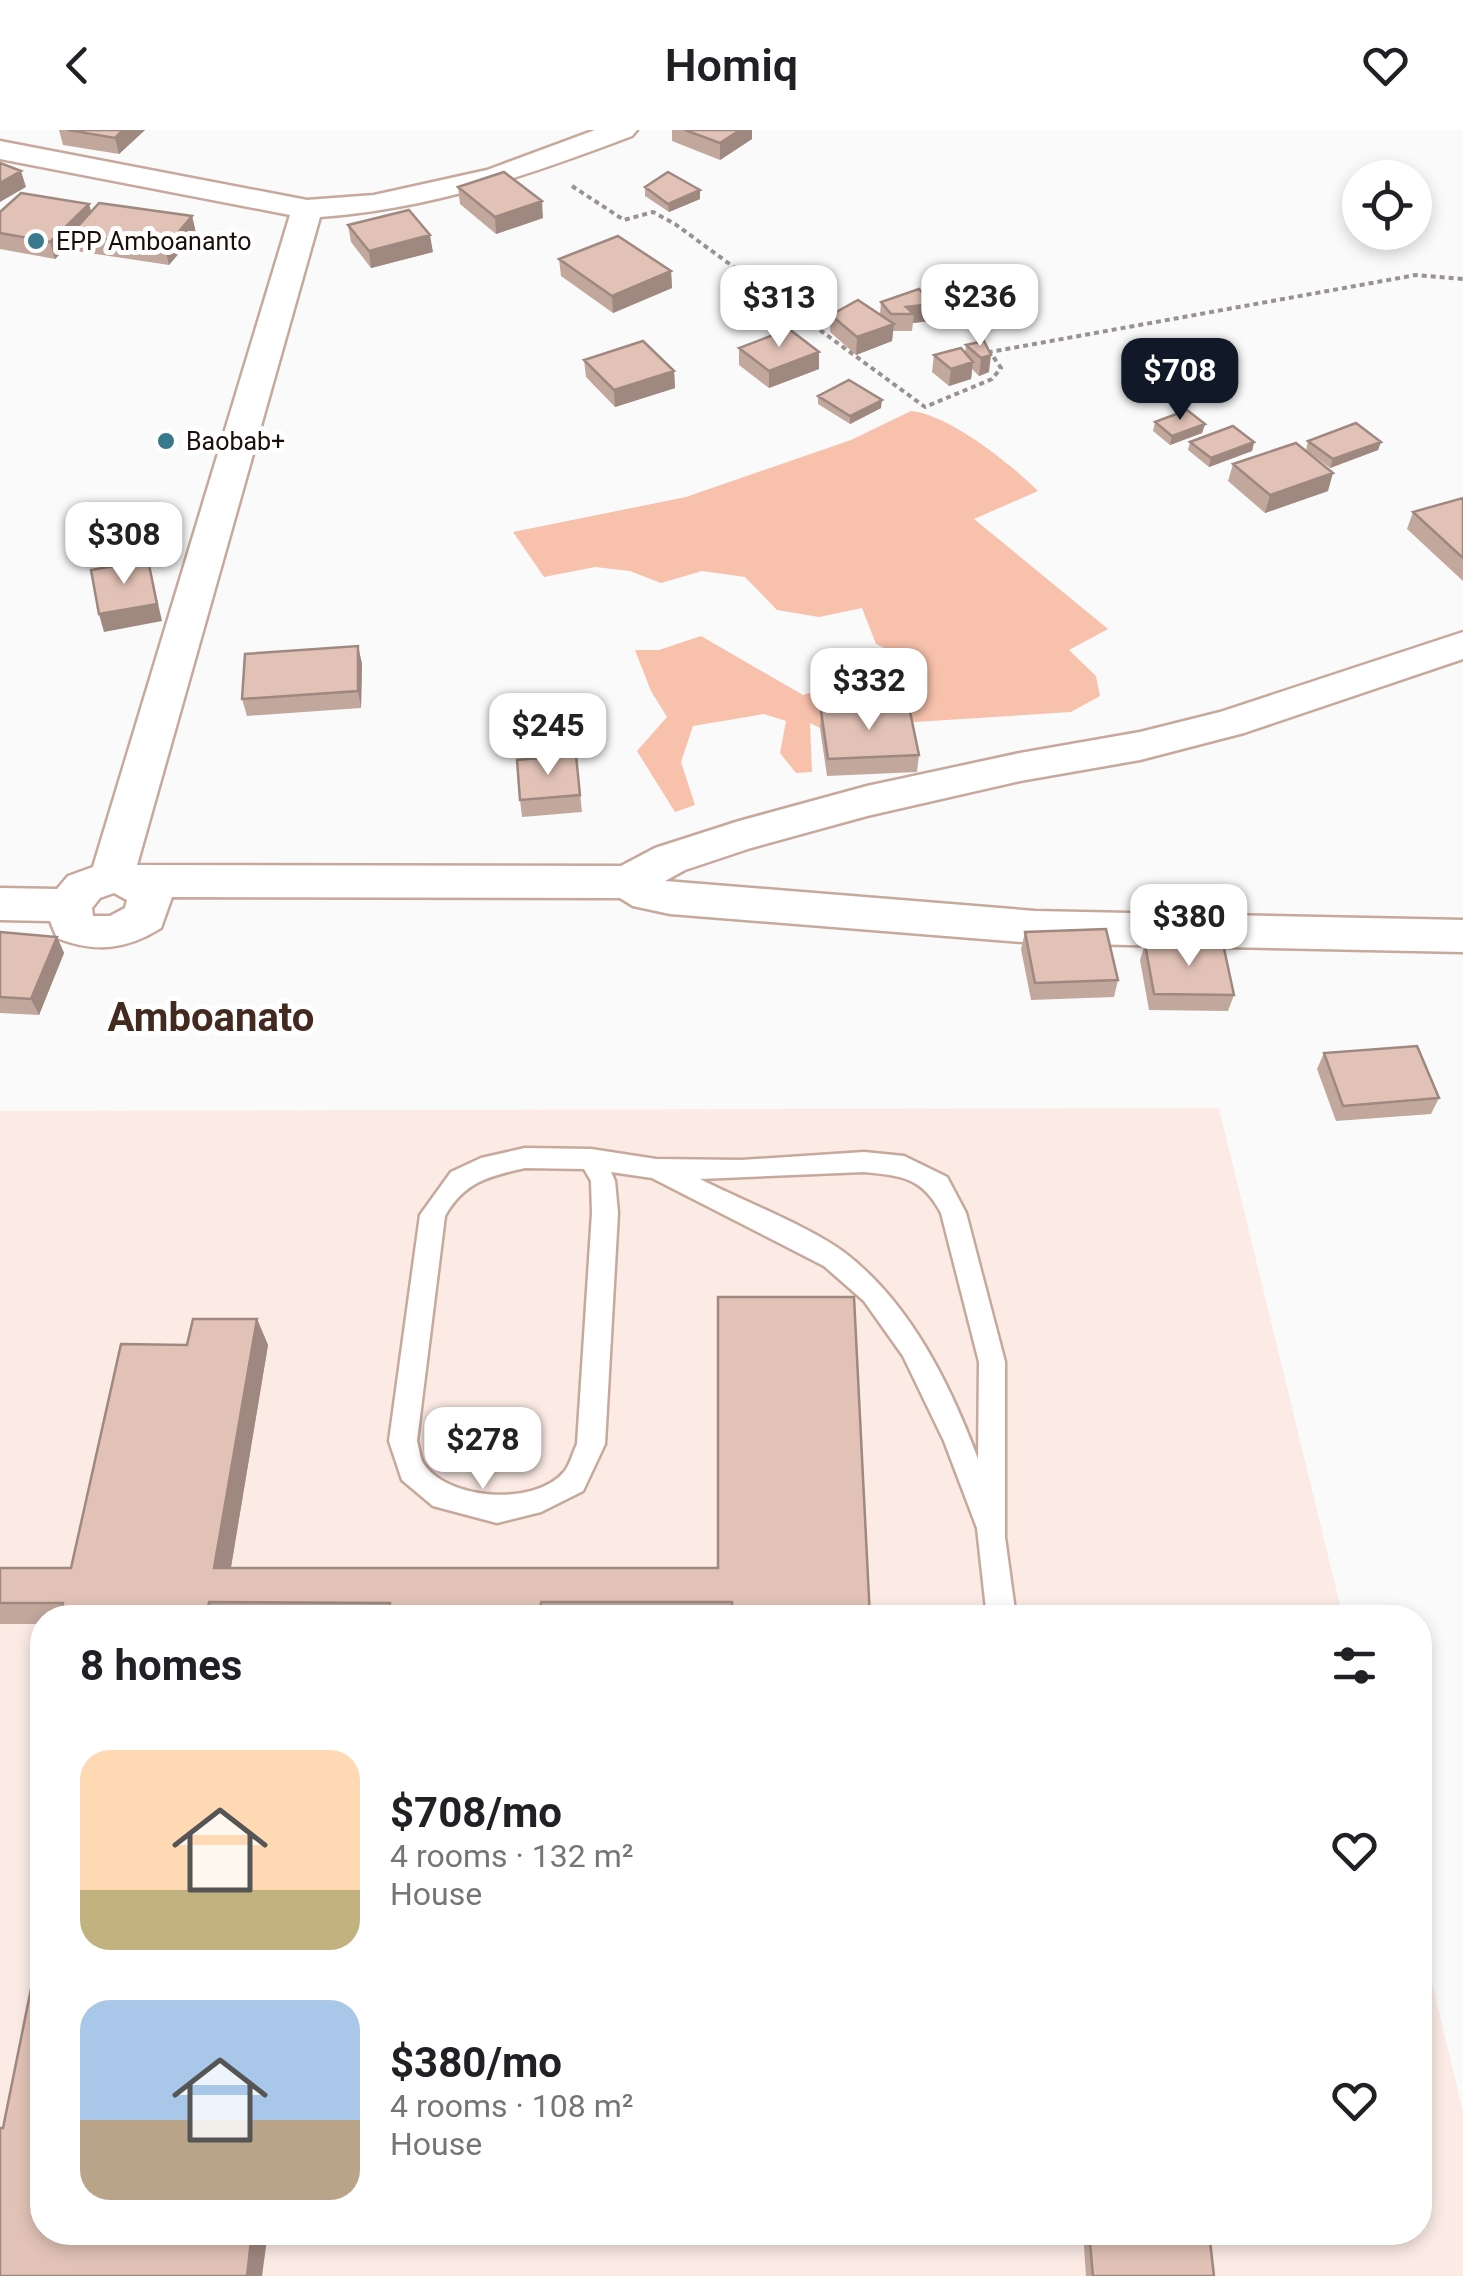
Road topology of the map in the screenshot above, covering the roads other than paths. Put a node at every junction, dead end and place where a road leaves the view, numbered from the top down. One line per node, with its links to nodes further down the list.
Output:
1 (622, 130): 3 (street)
2 (0, 150): 3 (street)
3 (307, 209): 5 (street)
4 (1463, 645): 6 (street)
5 (124, 879): 6 (street); 7 (street)
6 (628, 882): 8 (street)
7 (0, 904)
8 (1463, 936)
9 (591, 1159): 9 (lane); 10 (lane)
10 (656, 1170): 11 (lane); 11 (lane)
11 (991, 1537): 12 (lane)
12 (1000, 1605)

